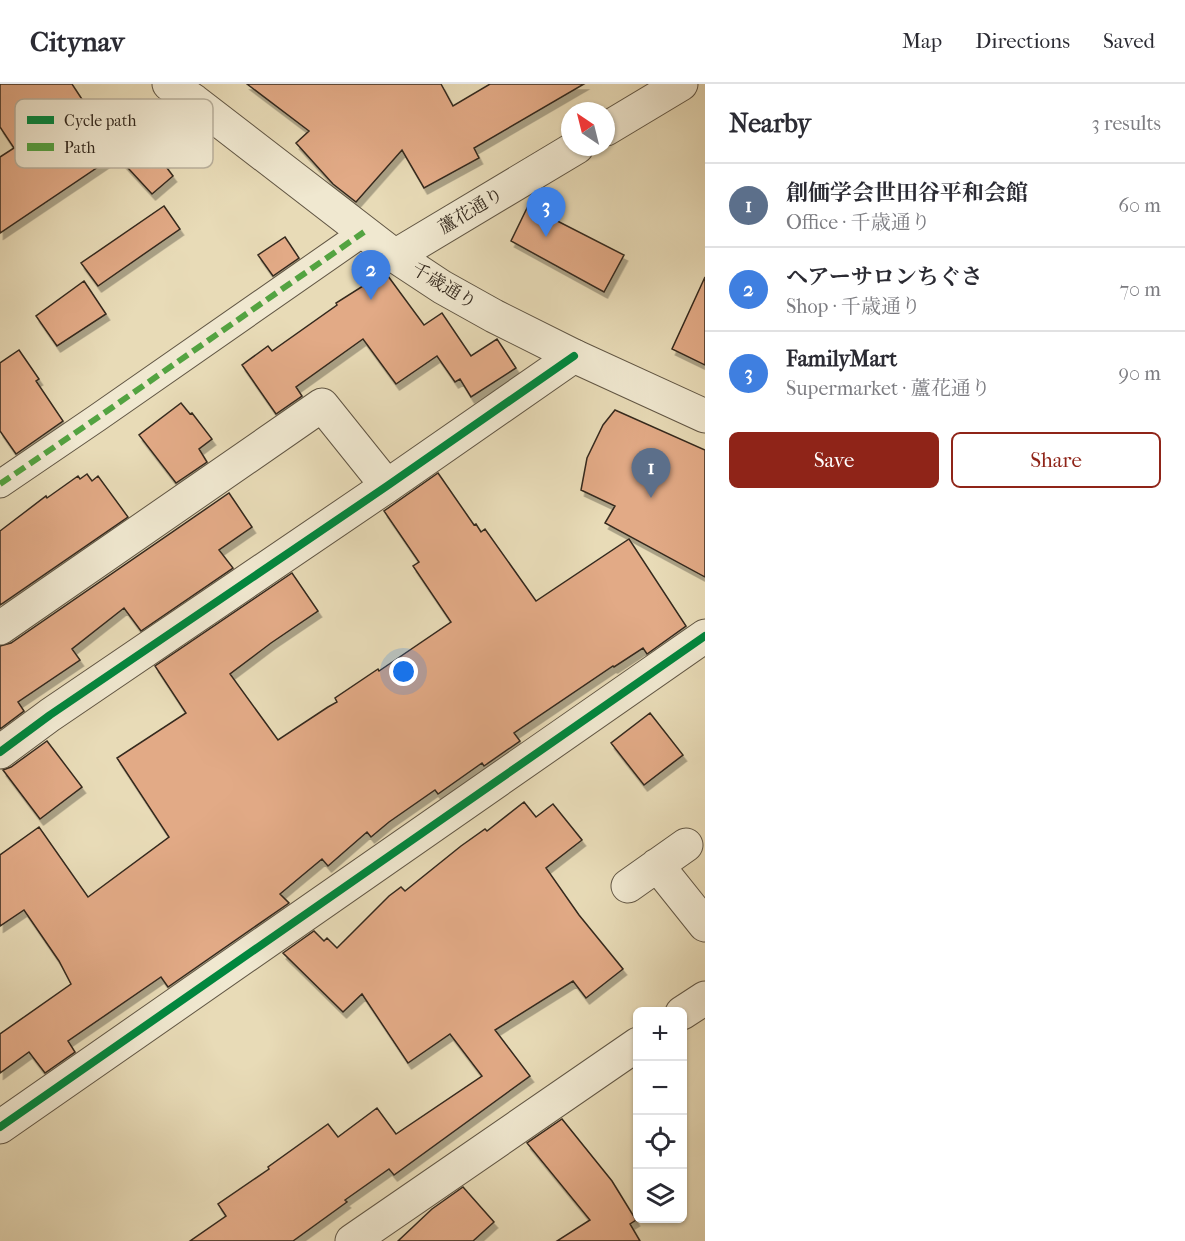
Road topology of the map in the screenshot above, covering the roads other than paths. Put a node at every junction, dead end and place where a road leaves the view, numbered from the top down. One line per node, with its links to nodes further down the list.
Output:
1 (681, 84): 3 (street)
2 (213, 112): 5 (street, 千歳通り)
3 (615, 124)
4 (562, 156): 6 (street, 蘆花通り)
5 (364, 232): 6 (street, 千歳通り); 9 (street)
6 (395, 256): 7 (street, 千歳通り)
7 (574, 356): 8 (street, 千歳通り); 10 (street)
8 (705, 416)
9 (0, 484)
10 (387, 486): 11 (street); 13 (street)
11 (0, 628)
12 (705, 636): 21 (street)
13 (0, 752)
14 (686, 845): 15 (street)
15 (657, 865): 16 (street); 17 (street)
16 (628, 886)
17 (705, 925)
18 (705, 998): 19 (street)
19 (687, 1010)
20 (633, 1047): 22 (street)
21 (0, 1127)
22 (352, 1241)

